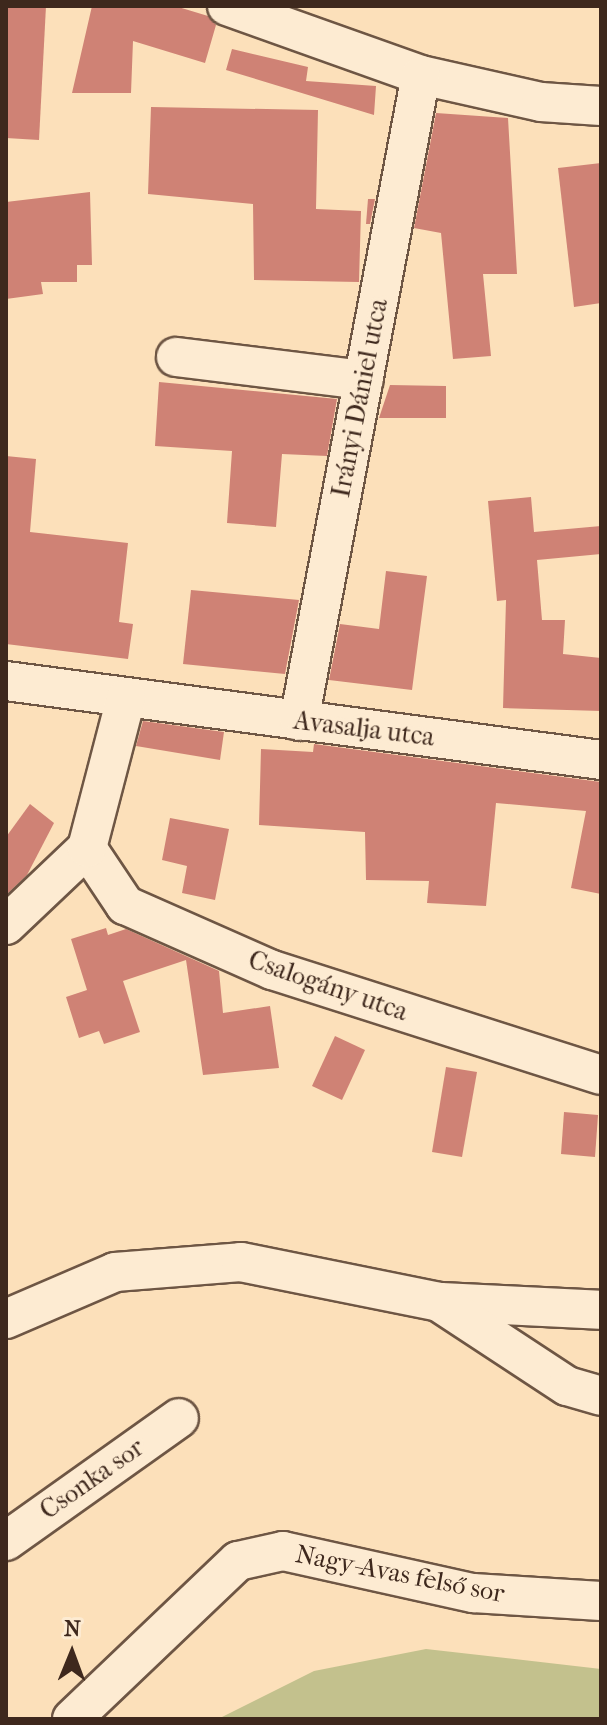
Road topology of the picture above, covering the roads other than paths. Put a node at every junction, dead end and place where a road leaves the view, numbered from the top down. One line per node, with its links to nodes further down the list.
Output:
1 (227, 6): 2 (street)
2 (421, 75): 3 (street); 5 (street, Irányi Dániel utca)
3 (601, 106)
4 (176, 357): 5 (street)
5 (364, 380): 8 (street, Irányi Dániel utca)
6 (6, 681): 7 (street, Avasalja utca)
7 (126, 698): 8 (street, Avasalja utca); 10 (street)
8 (299, 721): 9 (street, Avasalja utca)
9 (601, 760)
10 (87, 848): 11 (street); 12 (street, Csalogány utca)
11 (6, 925)
12 (601, 1075)
13 (439, 1302): 14 (street); 15 (street); 16 (street)
14 (601, 1310)
15 (6, 1319)
16 (601, 1396)
17 (179, 1418): 18 (street, Csonka sor)
18 (6, 1541)
19 (601, 1601): 20 (street, Nagy-Avas felső sor)
20 (72, 1719)

